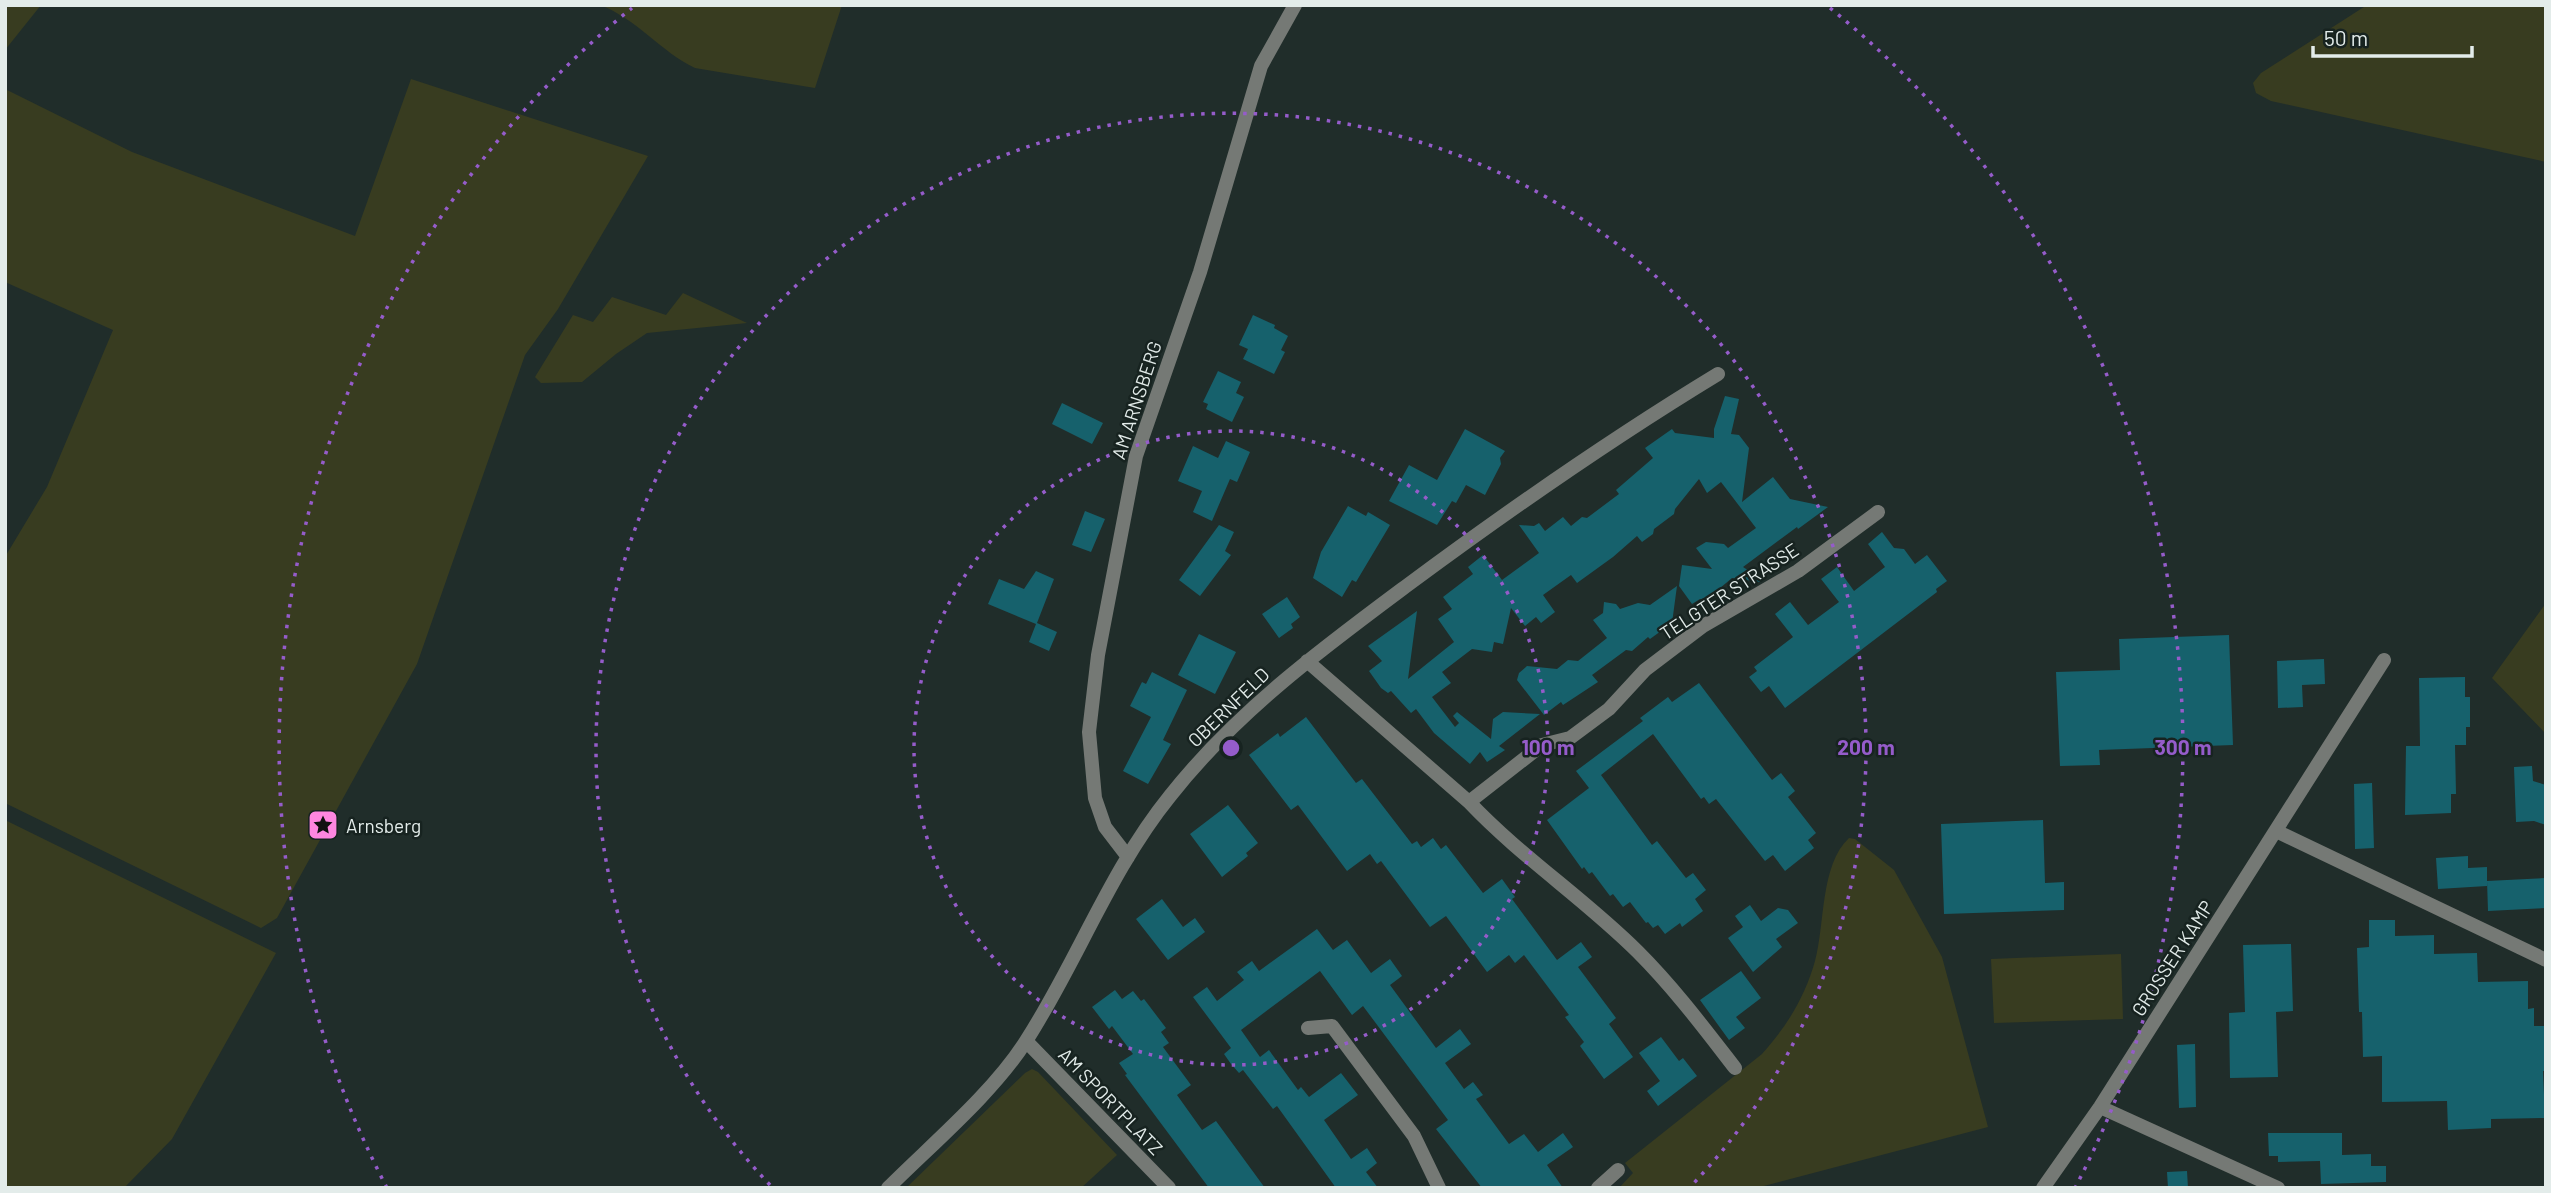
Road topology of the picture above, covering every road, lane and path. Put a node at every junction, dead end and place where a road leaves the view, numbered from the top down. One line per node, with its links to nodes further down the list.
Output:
1 (1295, 5): 8 (street, AM ARNSBERG)
2 (1718, 374): 5 (street, OBERNFELD)
3 (1878, 512): 6 (street, TELGTER STRASSE)
4 (2384, 660): 7 (street, GROSSER KAMP)
5 (1307, 662): 6 (street); 8 (street, OBERNFELD)
6 (1469, 802): 12 (street)
7 (2276, 831): 9 (street); 13 (street, GROSSER KAMP)
8 (1128, 857): 11 (street, OBERNFELD)
9 (2546, 960)
10 (1308, 1028): 17 (street)
11 (1026, 1041): 15 (street, OBERNFELD); 16 (street, AM SPORTPLATZ)
12 (1735, 1068)
13 (2100, 1107): 19 (street, GROSSER KAMP); 20 (street)
14 (1618, 1170): 18 (street)
15 (888, 1188)
16 (1169, 1188)
17 (1439, 1188)
18 (1598, 1188)
19 (2043, 1188)
20 (2278, 1188)

